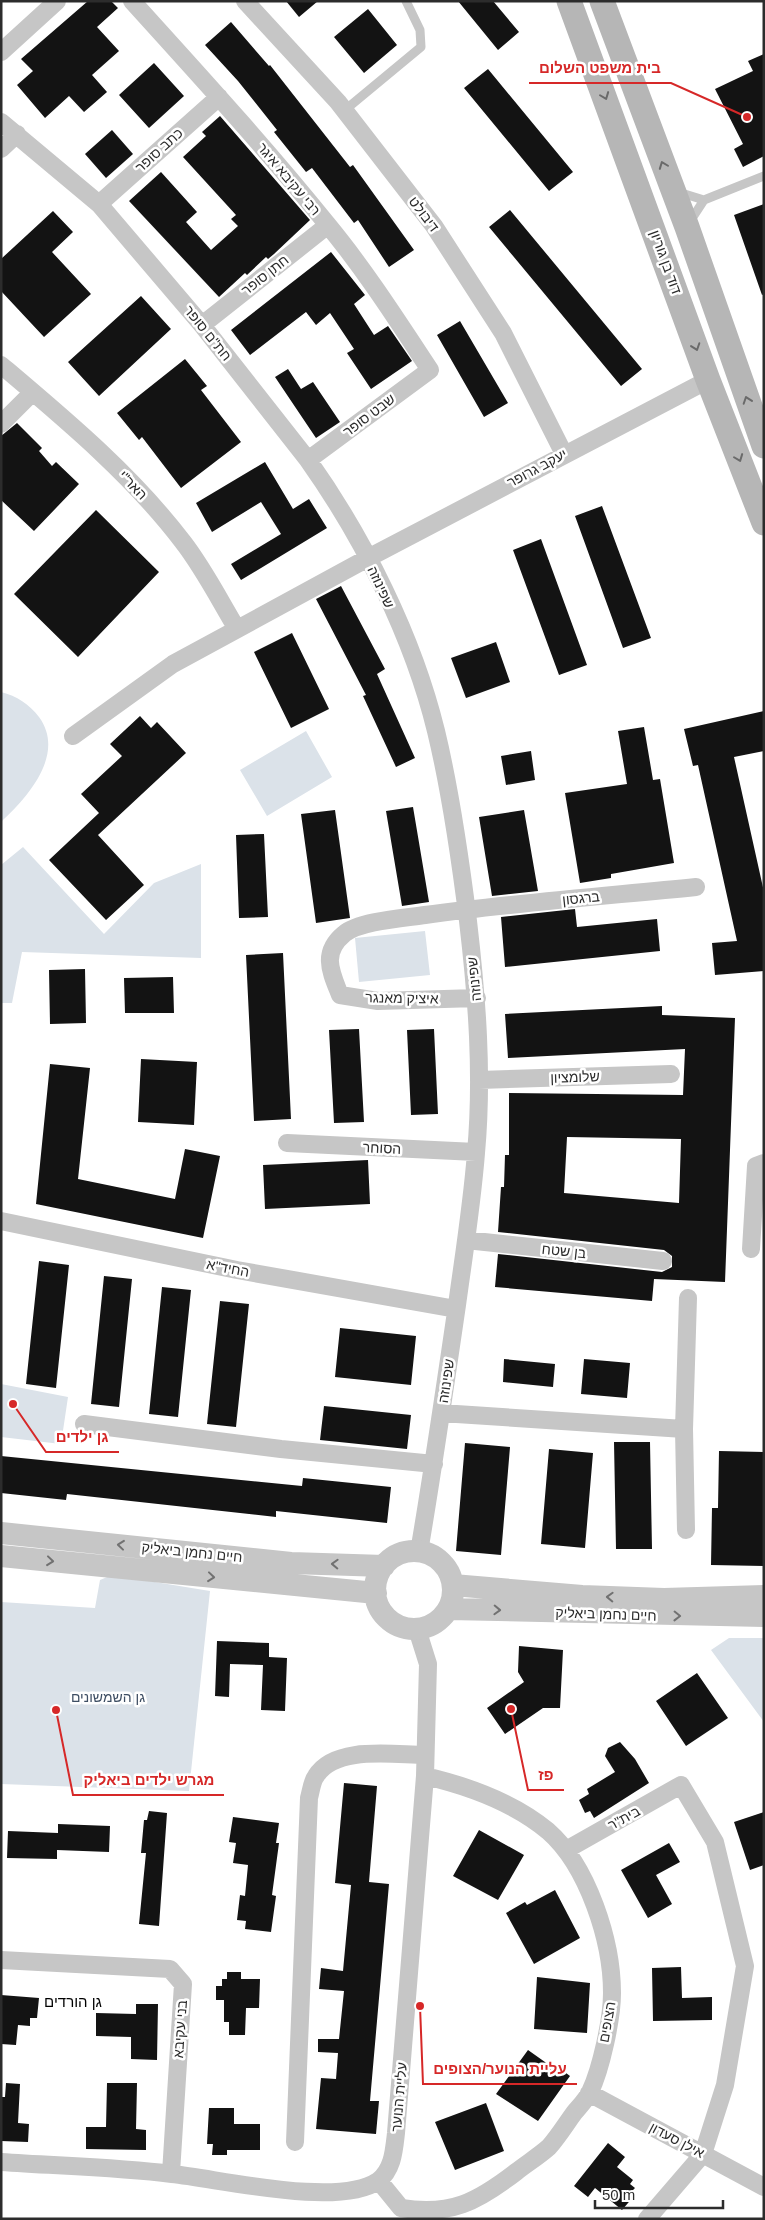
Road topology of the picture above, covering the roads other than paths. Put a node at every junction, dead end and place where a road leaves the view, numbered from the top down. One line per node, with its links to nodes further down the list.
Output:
1 (57, 1): 7 (street)
2 (132, 1): 8 (street, רבי עקיבא איגר)
3 (245, 1): 9 (street, דיבולט)
4 (406, 1): 9 (lane)
5 (569, 1): 23 (main road, דוד בן גוריון, one-way to 23)
6 (602, 1): 15 (main road, one-way to 6)
7 (1, 52)
8 (219, 97): 17 (street, כתב סופר); 18 (street, רבי עקיבא איגר)
9 (345, 110): 27 (street, דיבולט)
10 (1, 113): 12 (street, חת"ם סופר)
11 (1, 122): 12 (street, חת"ם סופר)
12 (17, 134): 13 (street); 17 (street, חת"ם סופר)
13 (1, 149)
14 (764, 176): 16 (lane)
15 (673, 191): 16 (lane); 19 (main road)
16 (704, 200): 19 (lane)
17 (99, 204): 20 (street, חת"ם סופר)
18 (328, 225): 20 (street, חתן סופר); 22 (street, רבי עקיבא איגר)
19 (686, 227): 26 (main road, one-way to 19)
20 (202, 325): 28 (street, חת"ם סופר)
21 (1, 365): 24 (street, האר"י)
22 (430, 370): 28 (street, שבט סופר)
23 (708, 380): 27 (street, יעקב גרופר); 29 (main road, דוד בן גוריון, one-way to 29)
24 (33, 392): 25 (street); 31 (street, האר"י)
25 (1, 424)
26 (764, 446)
27 (564, 454): 30 (street, יעקב גרופר)
28 (308, 460): 30 (street, חת"ם סופר)
29 (764, 523)
30 (368, 558): 31 (street, יעקב גרופר); 34 (street, שפינוזה)
31 (237, 629): 32 (street, יעקב גרופר)
32 (73, 736)
33 (696, 887): 34 (street, ברגסון)
34 (466, 909): 35 (street, שפינוזה); 35 (street, איציק מאנגר)
35 (477, 998): 37 (street, שפינוזה)
36 (670, 1074): 37 (street, שלומציון)
37 (479, 1080): 39 (street, שפינוזה)
38 (287, 1143): 39 (street, הסוחר)
39 (476, 1152): 42 (street, שפינוזה)
40 (764, 1162): 43 (street)
41 (1, 1221): 46 (street, החיד"א)
42 (466, 1240): 44 (street, בן שטח); 46 (street, שפינוזה)
43 (751, 1249)
44 (663, 1262)
45 (688, 1298): 49 (street)
46 (456, 1308): 47 (street, שפינוזה)
47 (441, 1413): 49 (street, שפינוזה); 50 (street, שפינוזה)
48 (84, 1424): 50 (street)
49 (684, 1429): 51 (street)
50 (434, 1464): 53 (street, שפינוזה)
51 (686, 1530)
52 (1, 1533): 55 (street, חיים נחמן ביאליק, one-way to 52)
53 (420, 1552): 55 (street); 56 (street)
54 (1, 1556): 57 (street, חיים נחמן ביאליק, one-way to 57)
55 (384, 1566): 57 (street)
56 (453, 1586): 58 (street, חיים נחמן ביאליק, one-way to 56); 59 (street)
57 (376, 1593): 61 (street)
58 (764, 1596)
59 (449, 1608): 60 (street, חיים נחמן ביאליק, one-way to 60); 61 (street)
60 (764, 1616)
61 (417, 1629): 62 (street, עליית הנוער)
62 (426, 1755): 63 (street, עליית הנוער); 67 (street)
63 (425, 1776): 64 (street, הצופים); 71 (street, עליית הנוער)
64 (566, 1850): 66 (street, הצופים); 68 (street, בית"ר)
65 (1, 1960): 70 (street, בני עקיבא)
66 (590, 2093): 68 (street, אילן סעדון); 71 (street, הצופים)
67 (295, 2142)
68 (703, 2154): 72 (street, אילן סעדון); 73 (street)
69 (1, 2162): 70 (street)
70 (171, 2174): 71 (street)
71 (379, 2181)
72 (764, 2187)
73 (647, 2219)

